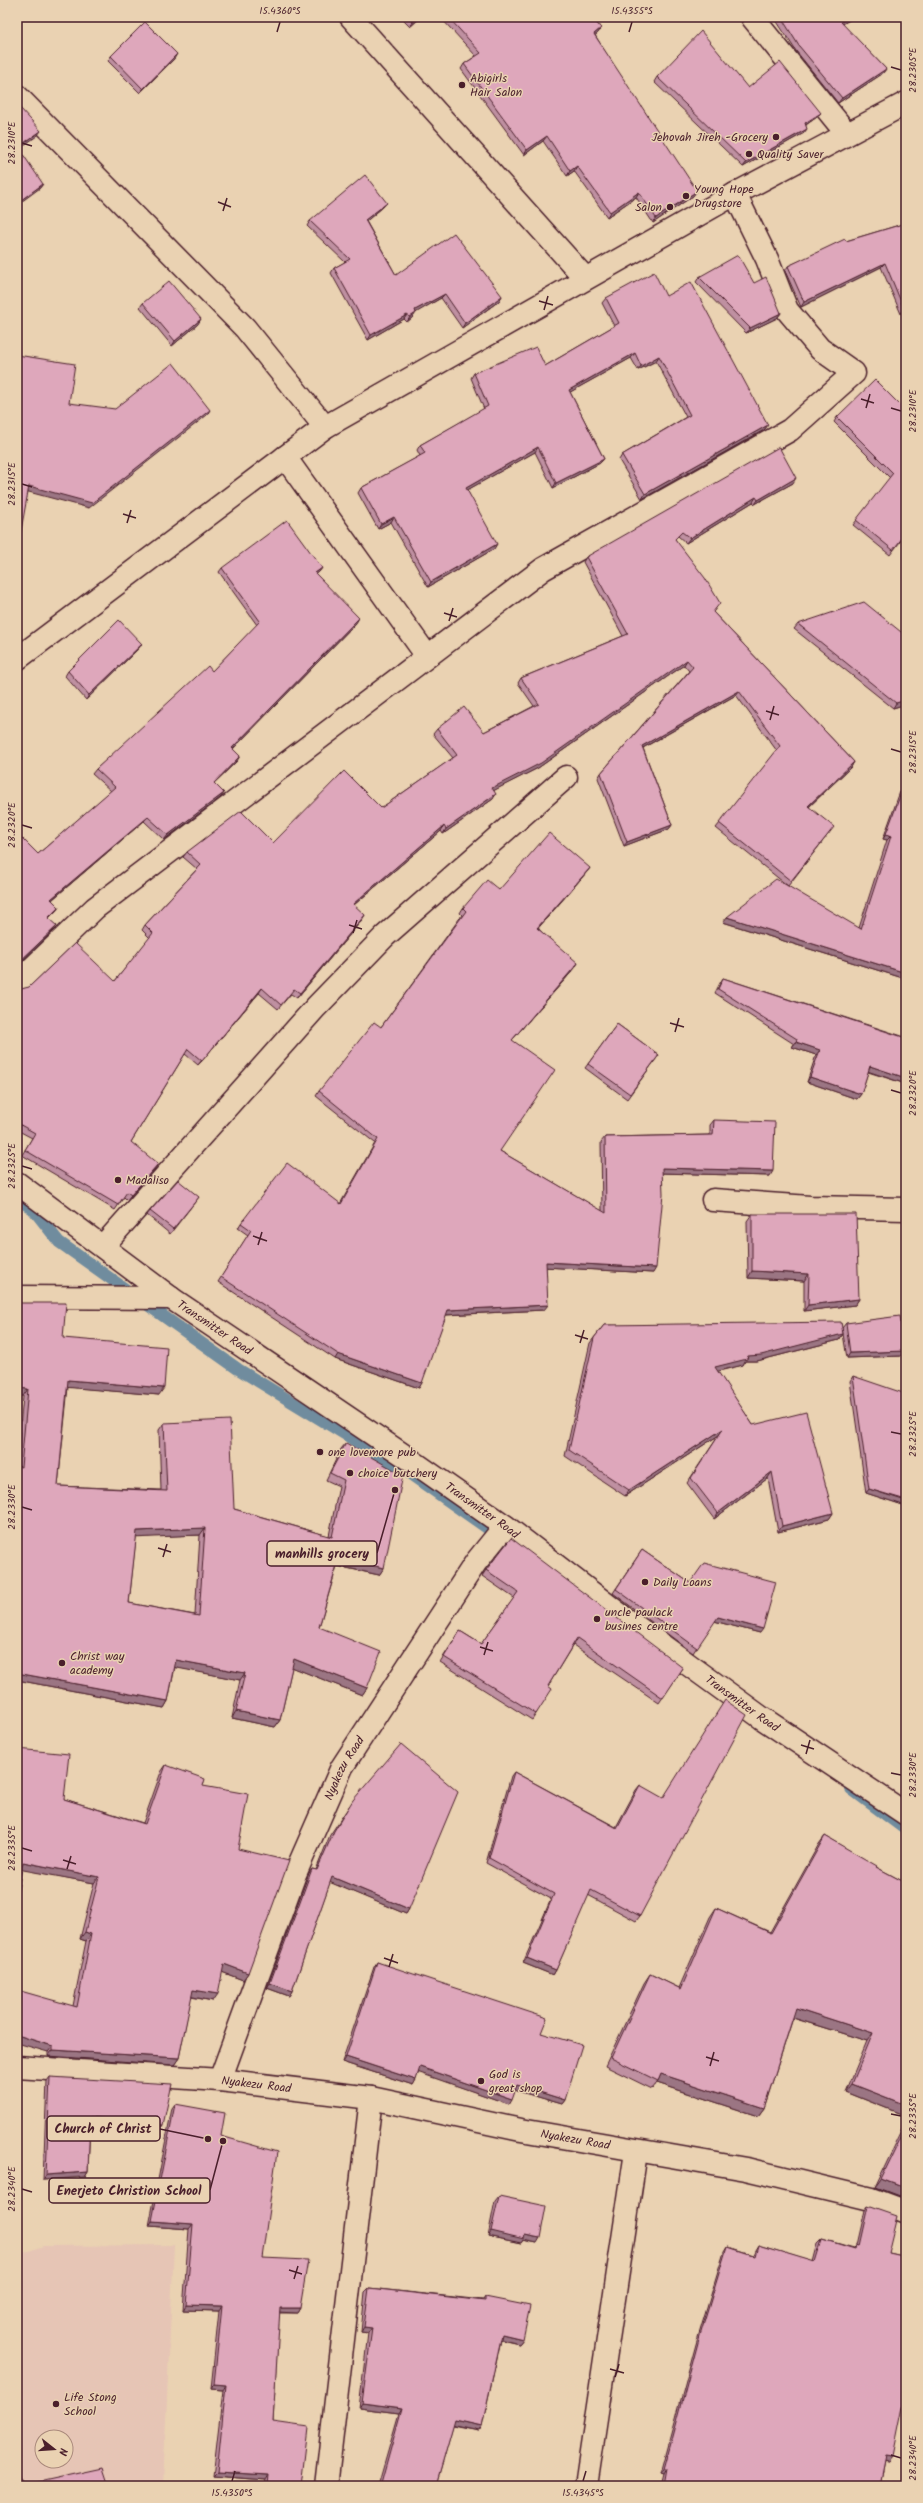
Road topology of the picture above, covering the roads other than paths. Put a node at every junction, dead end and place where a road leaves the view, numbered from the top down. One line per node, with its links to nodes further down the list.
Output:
1 (351, 17): 7 (street)
2 (752, 17): 5 (street)
3 (17, 96): 8 (street)
4 (906, 103): 5 (street)
5 (847, 134): 6 (street)
6 (735, 194): 7 (street); 10 (street)
7 (585, 278): 8 (street)
8 (325, 427): 9 (street)
9 (285, 457): 10 (street); 11 (street)
10 (427, 656): 13 (street)
11 (17, 659)
12 (566, 777): 17 (street)
13 (17, 983)
14 (17, 1183): 17 (street, Transmitter Road)
15 (713, 1200): 16 (street)
16 (906, 1209)
17 (103, 1246): 19 (street, Transmitter Road)
18 (17, 1297): 19 (street)
19 (171, 1298): 20 (street, Transmitter Road)
20 (505, 1526): 21 (street, Transmitter Road); 23 (street, Nyakezu Road)
21 (906, 1814)
22 (17, 2067): 23 (street)
23 (220, 2080): 24 (street, Nyakezu Road)
24 (371, 2098): 25 (street, Nyakezu Road); 27 (street)
25 (636, 2152): 26 (street, Nyakezu Road); 28 (street)
26 (906, 2212)
27 (326, 2486)
28 (586, 2486)

